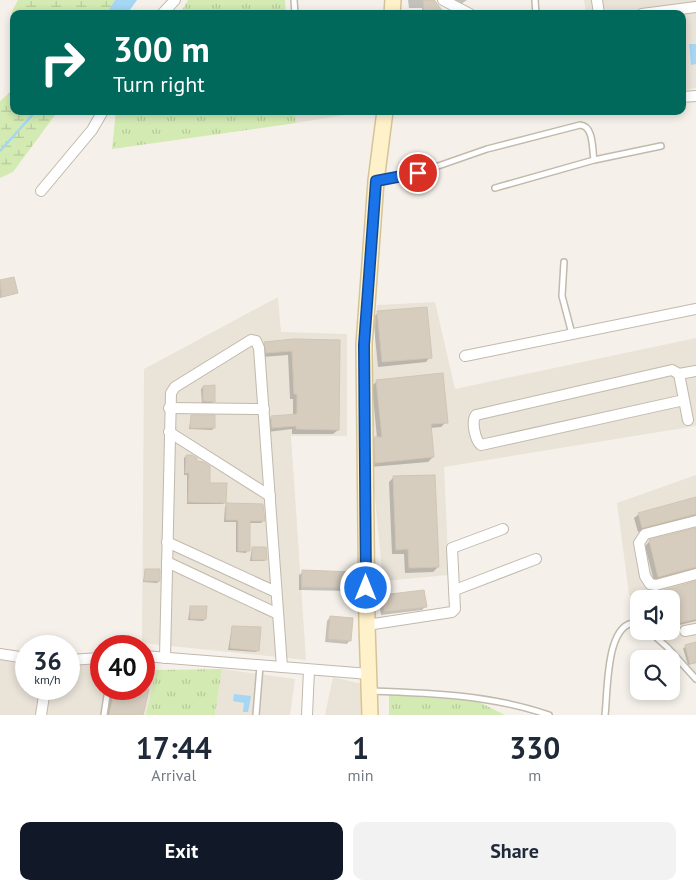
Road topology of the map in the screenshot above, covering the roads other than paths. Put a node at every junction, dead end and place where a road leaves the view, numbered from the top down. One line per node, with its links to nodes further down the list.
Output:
1 (175, 0): 4 (street)
2 (443, 0): 5 (street)
3 (696, 7): 6 (street)
4 (166, 10)
5 (462, 10)
6 (673, 10)
7 (101, 115): 13 (street)
8 (384, 115): 11 (street)
9 (661, 146): 10 (lane)
10 (594, 160): 11 (lane); 12 (lane)
11 (376, 181): 36 (street)
12 (496, 188)
13 (41, 191)
14 (564, 262): 16 (lane)
15 (696, 309): 16 (street)
16 (572, 334): 17 (street)
17 (465, 356)
18 (696, 370): 19 (street)
19 (679, 374): 20 (street); 20 (street)
20 (684, 400): 23 (street)
21 (169, 408): 22 (street); 22 (street); 24 (street)
22 (264, 409): 25 (street)
23 (688, 420)
24 (169, 432): 25 (street); 28 (street)
25 (270, 496): 33 (street)
26 (696, 521): 31 (street)
27 (504, 529): 32 (street)
28 (167, 542): 30 (street); 33 (street)
29 (536, 559): 32 (street)
30 (167, 562): 34 (street); 43 (street)
31 (696, 574)
32 (455, 590): 36 (street)
33 (276, 592): 34 (street)
34 (278, 614): 45 (street)
35 (630, 623): 58 (lane)
36 (366, 625): 47 (street)
37 (696, 629): 38 (street)
38 (685, 631)
39 (659, 640): 48 (lane)
40 (0, 654): 41 (street)
41 (15, 656)
42 (155, 657): 43 (street)
43 (166, 658): 44 (street)
44 (260, 665): 45 (street); 54 (lane)
45 (282, 667): 46 (street)
46 (309, 670): 47 (street); 55 (street)
47 (369, 674): 49 (street)
48 (696, 679)
49 (369, 691): 56 (street); 57 (lane)
50 (43, 700): 52 (street)
51 (106, 700): 53 (lane)
52 (41, 715)
53 (104, 715)
54 (256, 715)
55 (307, 715)
56 (370, 715)
57 (549, 715)
58 (605, 715)

